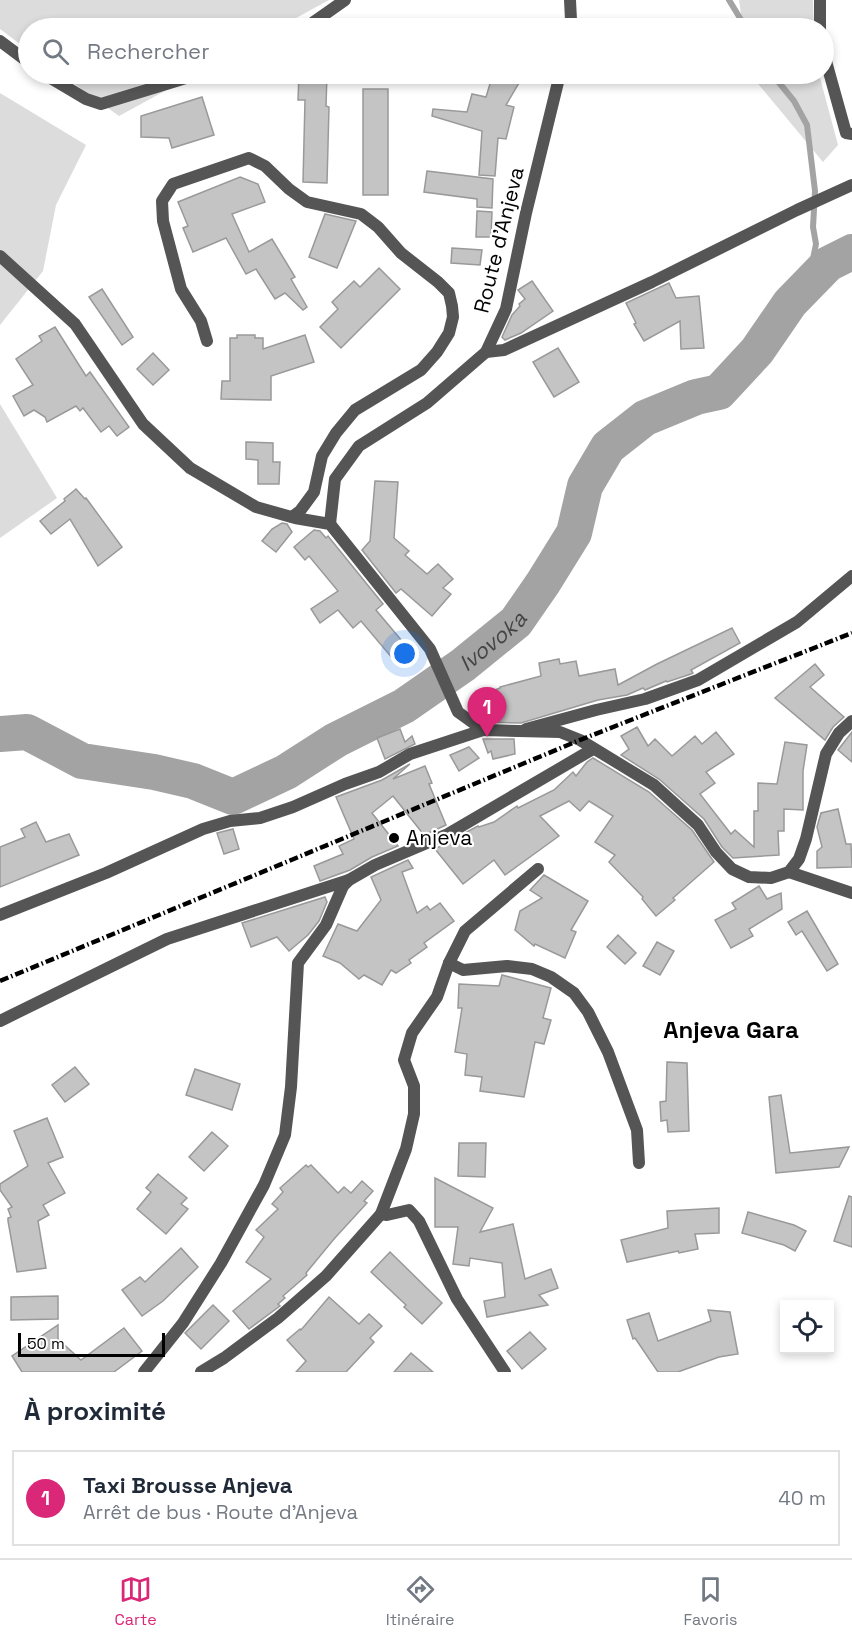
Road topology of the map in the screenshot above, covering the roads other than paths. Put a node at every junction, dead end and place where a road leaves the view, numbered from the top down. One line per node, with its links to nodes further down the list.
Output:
1 (345, 0): 4 (street)
2 (570, 0): 5 (street)
3 (820, 0): 6 (street)
4 (320, 18)
5 (571, 18)
6 (820, 18)
7 (0, 41): 8 (street)
8 (18, 54)
9 (61, 84): 10 (street)
10 (166, 84)
11 (558, 84): 17 (street, Route d'Anjeva)
12 (832, 84): 13 (street)
13 (852, 134)
14 (852, 185): 17 (street)
15 (0, 256): 18 (street)
16 (207, 341): 18 (street)
17 (486, 352): 19 (street, Route d'Anjeva)
18 (292, 517): 19 (street)
19 (330, 524): 22 (street)
20 (852, 576): 23 (street)
21 (852, 721): 26 (street)
22 (483, 730): 23 (street); 29 (street)
23 (522, 730): 24 (street)
24 (593, 749): 26 (street); 27 (street)
25 (538, 869): 30 (street)
26 (789, 872): 28 (street)
27 (349, 880): 31 (street); 34 (street)
28 (852, 892)
29 (0, 915)
30 (449, 963): 32 (street); 33 (street)
31 (0, 1021)
32 (639, 1163)
33 (381, 1214): 35 (street); 36 (street)
34 (144, 1372)
35 (201, 1372)
36 (505, 1372)

